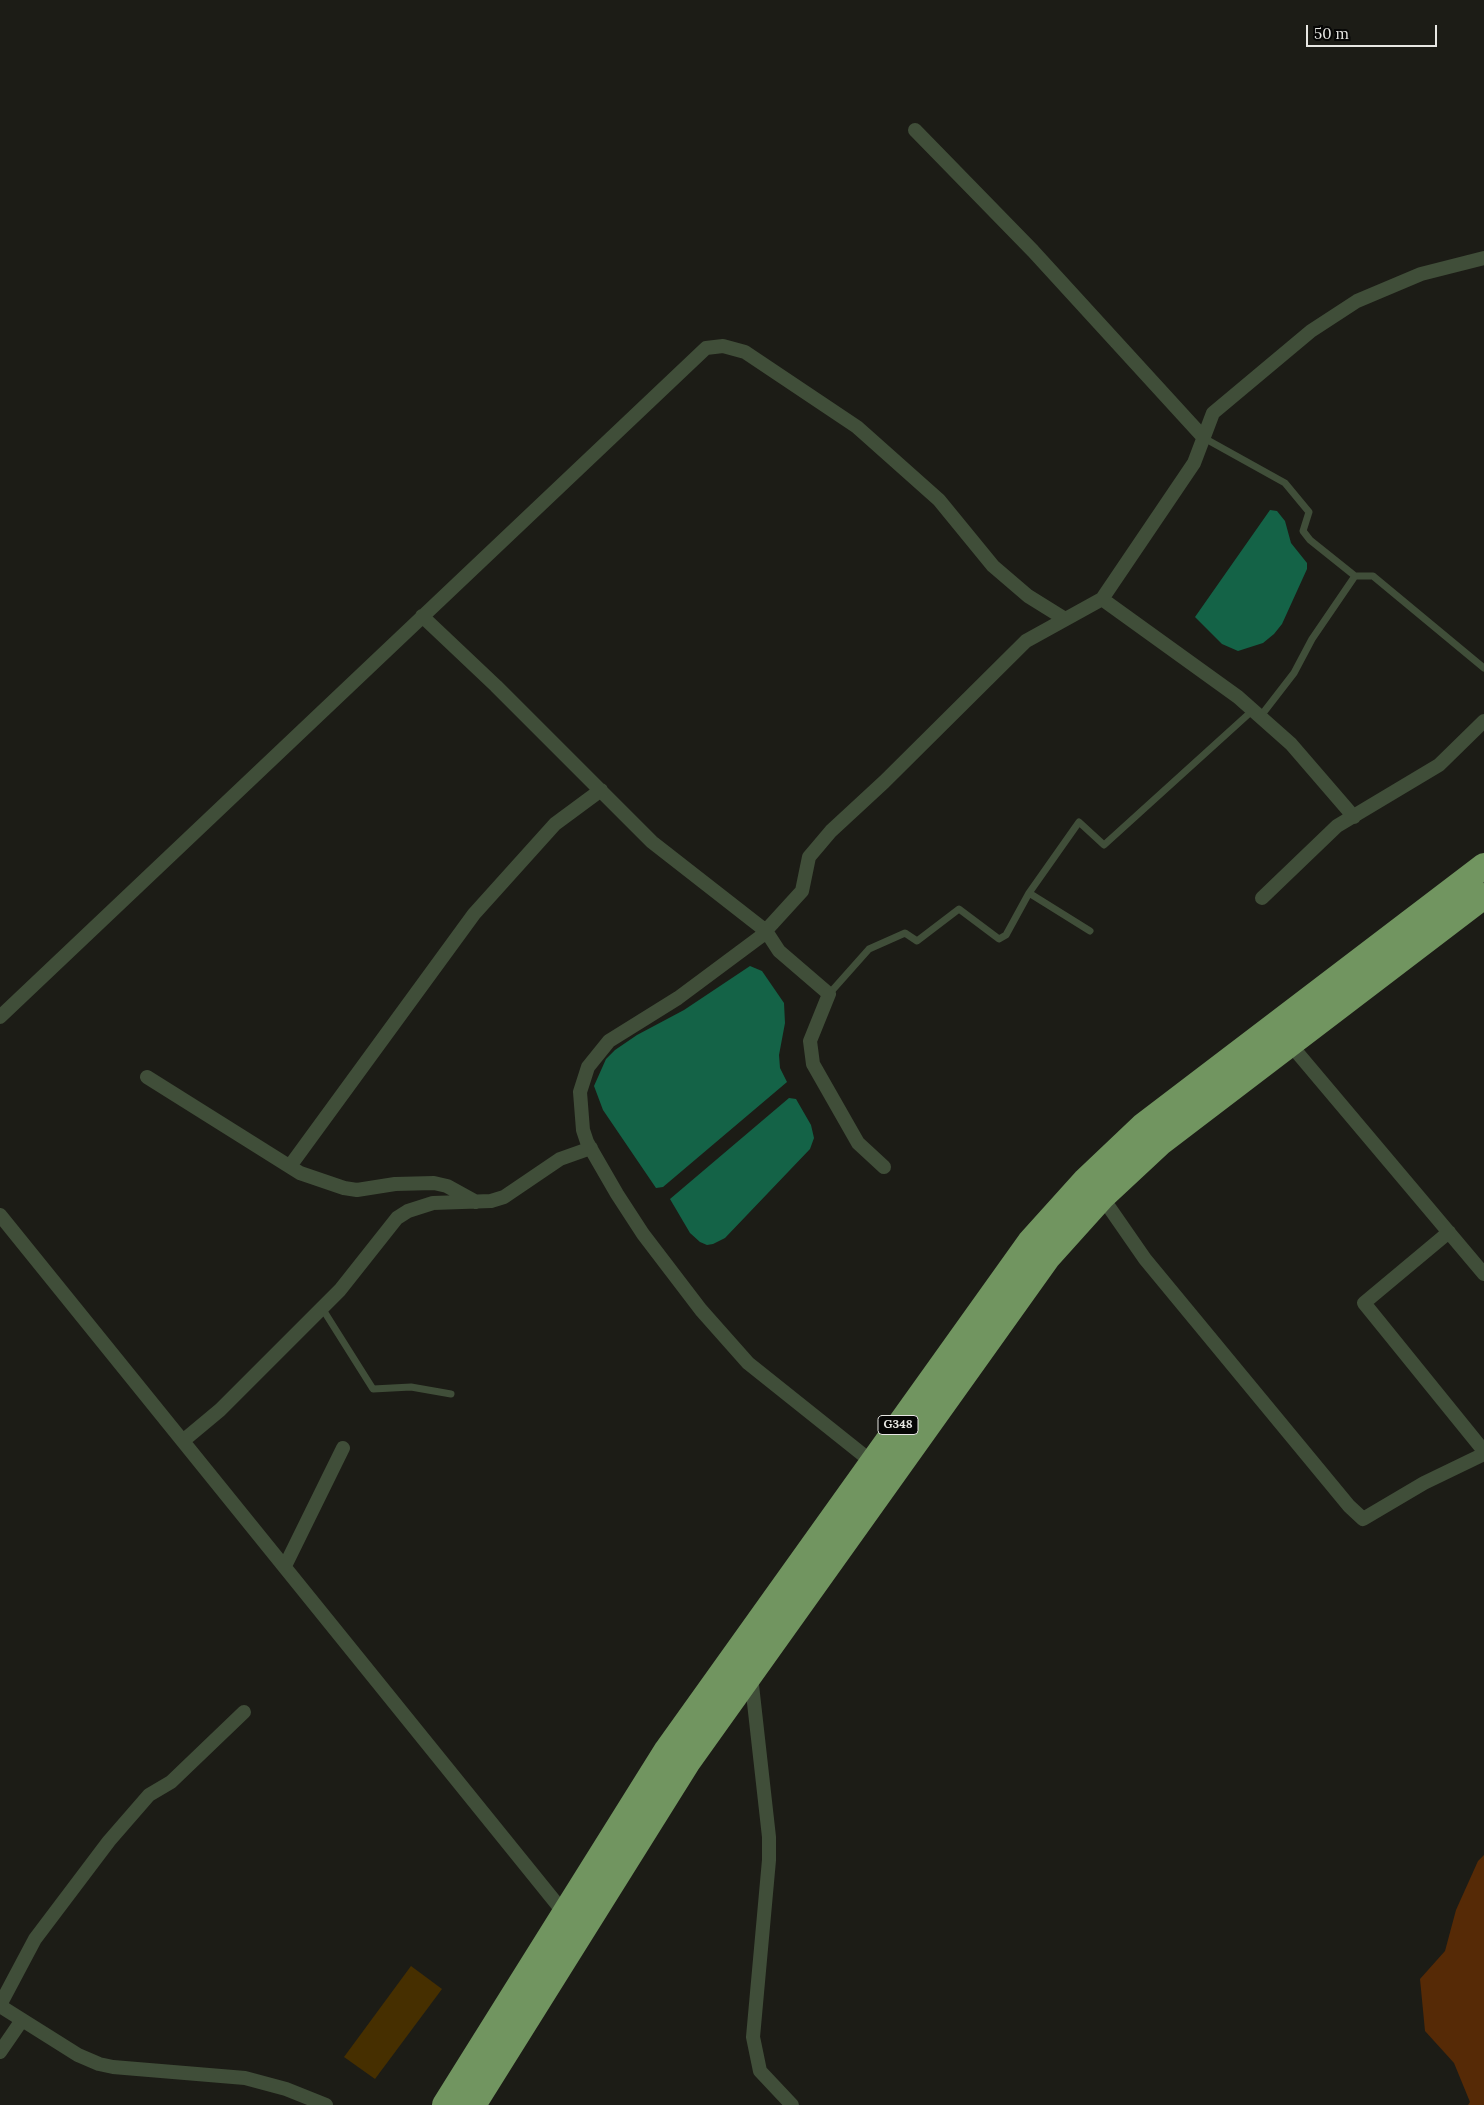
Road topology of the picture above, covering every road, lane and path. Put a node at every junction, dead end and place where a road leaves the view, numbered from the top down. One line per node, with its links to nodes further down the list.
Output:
1 (915, 130): 3 (street)
2 (1484, 258): 3 (street)
3 (1204, 438): 4 (lane); 5 (street)
4 (1355, 576): 8 (lane); 9 (lane)
5 (1102, 599): 7 (street); 9 (street)
6 (422, 616): 7 (street); 11 (street); 20 (street)
7 (1065, 619): 17 (street)
8 (1484, 668)
9 (1256, 714): 12 (street); 14 (lane)
10 (1484, 721): 12 (street)
11 (601, 790): 17 (street); 24 (street)
12 (1354, 817): 16 (street)
13 (1484, 866): 36 (highway, G348)
14 (1029, 893): 18 (lane); 19 (lane)
15 (1484, 896): 21 (highway, G348)
16 (1262, 898)
17 (766, 931): 19 (street); 23 (street)
18 (1090, 931)
19 (829, 994): 25 (street)
20 (0, 1017)
21 (1290, 1044): 26 (highway, G348); 29 (street)
22 (147, 1077): 24 (street)
23 (591, 1148): 27 (street); 36 (street)
24 (290, 1166): 27 (street)
25 (884, 1168)
26 (1102, 1197): 35 (street); 38 (highway, G348)
27 (479, 1203): 31 (street)
28 (0, 1215): 33 (street)
29 (1449, 1232): 30 (street); 35 (street)
30 (1484, 1274)
31 (322, 1308): 32 (lane); 33 (street)
32 (451, 1394)
33 (184, 1440): 37 (street)
34 (343, 1448): 37 (street)
35 (1484, 1452)
36 (872, 1462): 40 (highway, G348)
37 (284, 1566): 40 (street)
38 (751, 1673): 46 (highway, G348); 47 (street)
39 (244, 1712): 41 (street)
40 (565, 1914): 45 (highway, G348)
41 (0, 2006): 42 (street)
42 (22, 2020): 43 (street); 44 (street)
43 (0, 2052)
44 (326, 2105)
45 (445, 2105)
46 (473, 2105)
47 (792, 2105)

